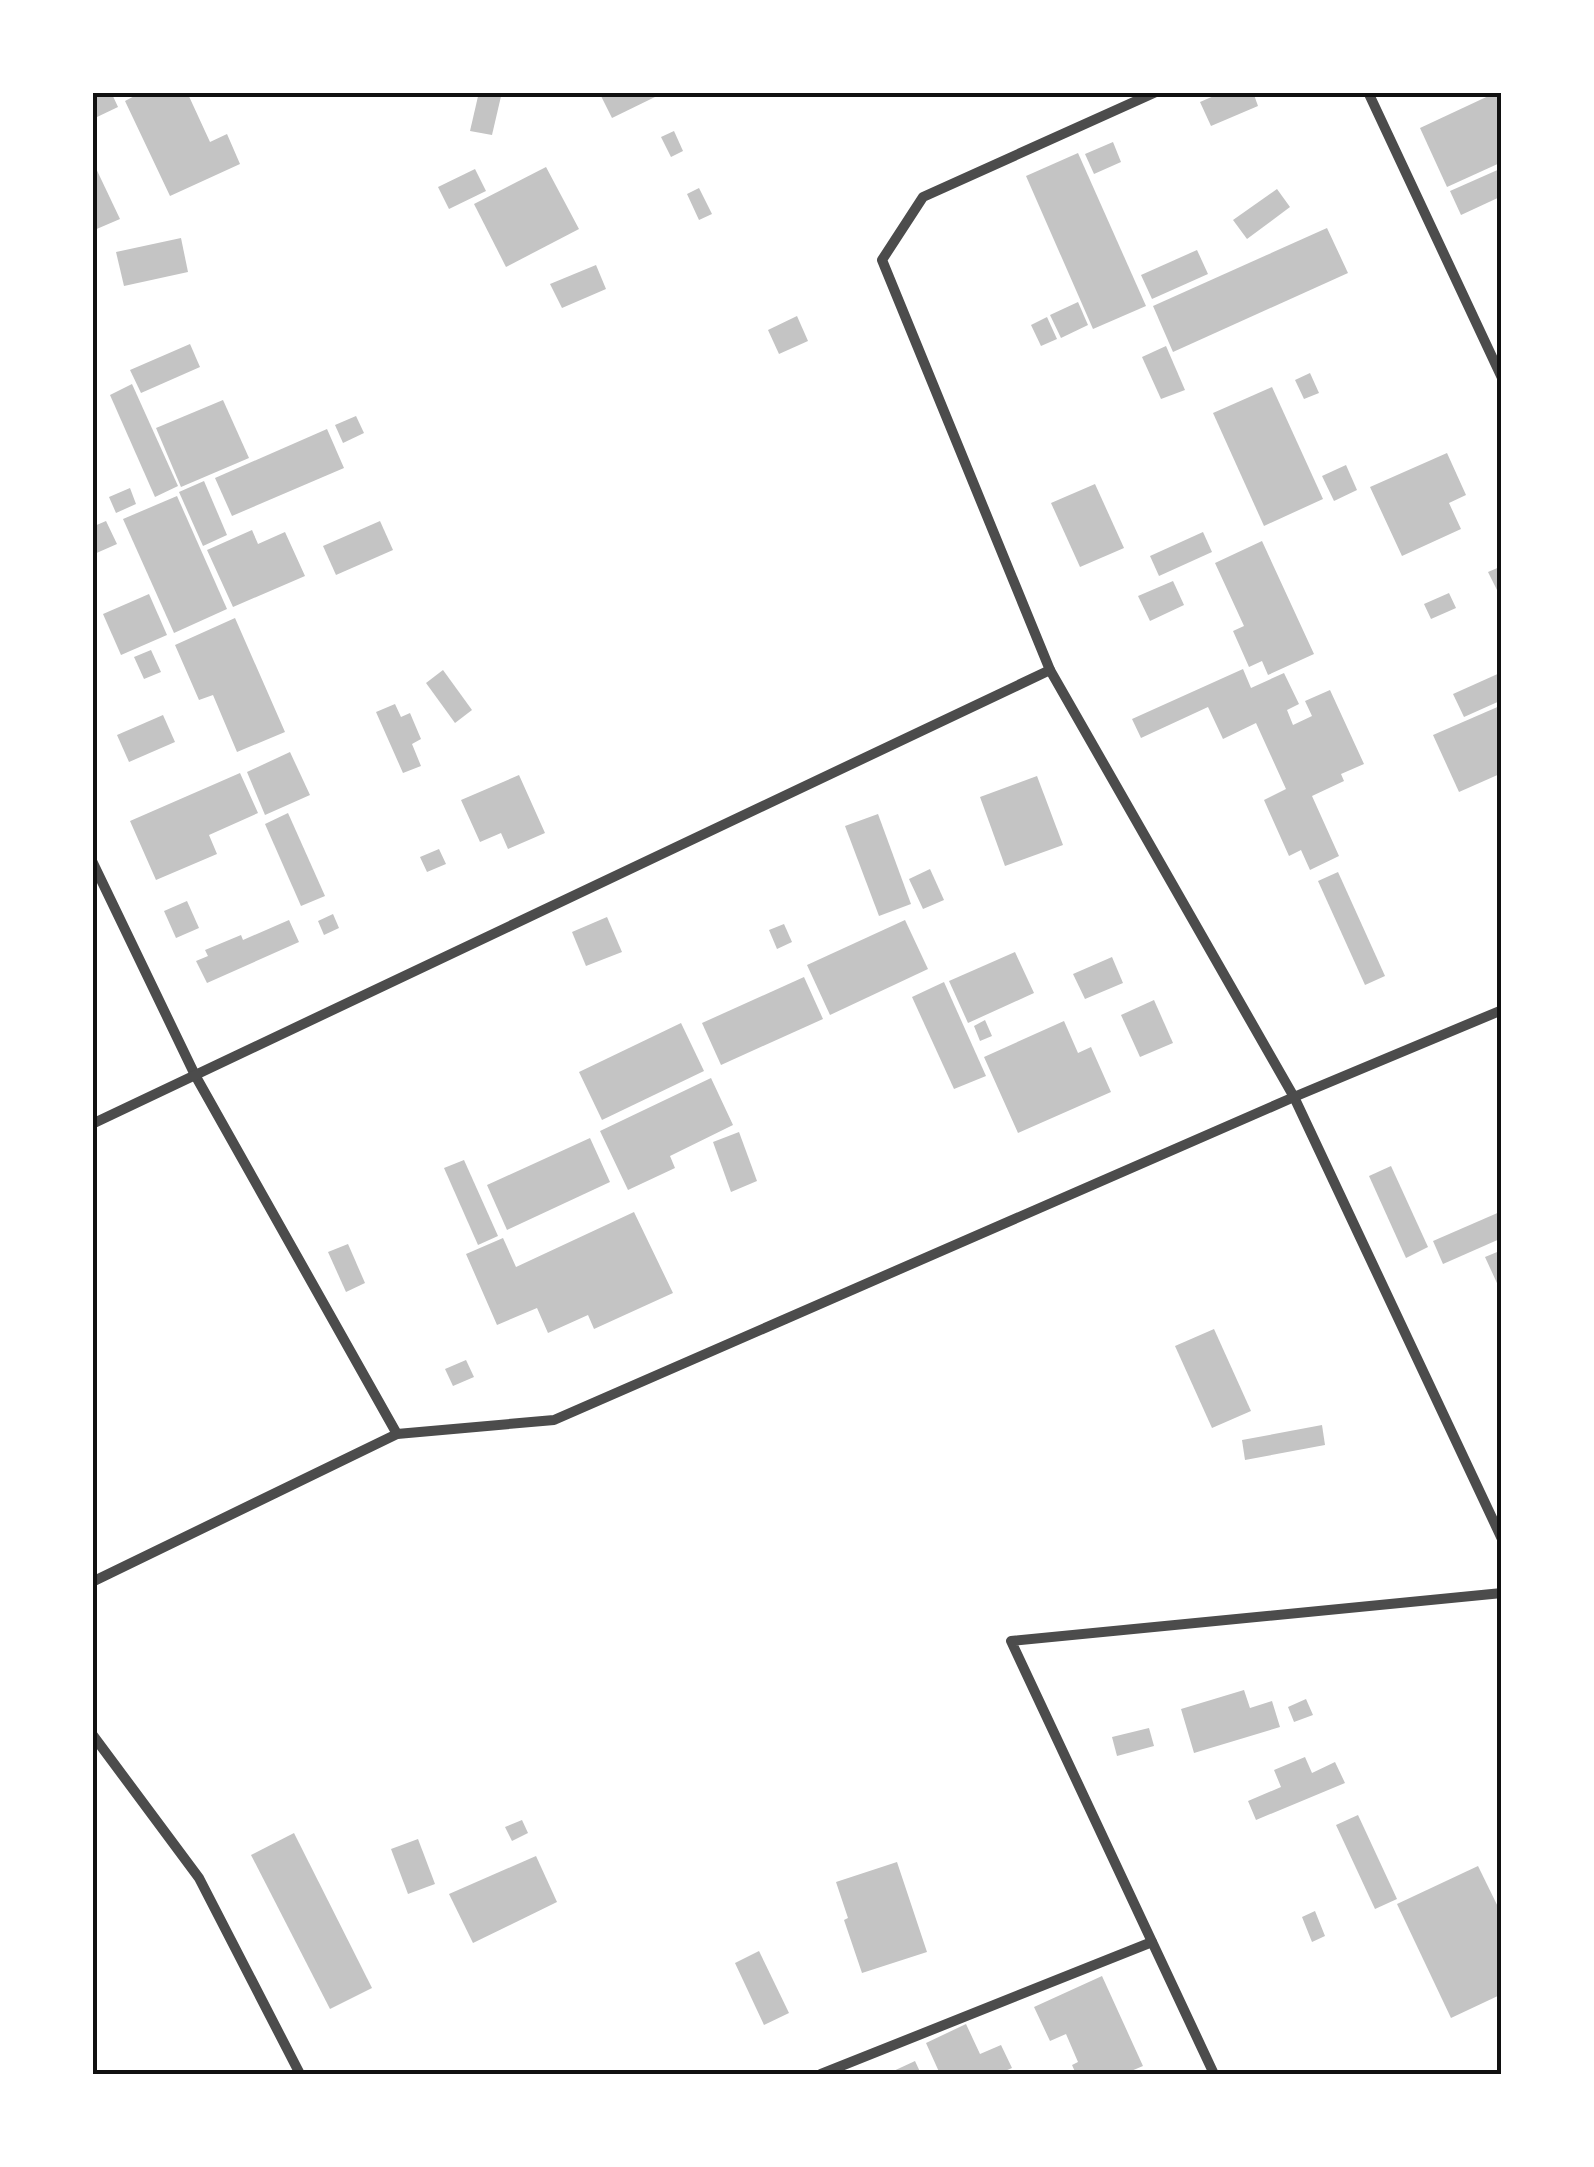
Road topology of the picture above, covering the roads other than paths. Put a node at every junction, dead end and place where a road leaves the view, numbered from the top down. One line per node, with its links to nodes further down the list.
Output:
1 (1156, 92): 4 (street)
2 (1368, 92): 3 (street)
3 (1502, 378)
4 (1050, 670): 7 (street); 8 (street)
5 (92, 862): 7 (street)
6 (1502, 1010): 8 (street)
7 (195, 1076): 9 (street); 10 (street)
8 (1294, 1097): 10 (street); 11 (street)
9 (92, 1124)
10 (397, 1434): 12 (street)
11 (1502, 1539)
12 (92, 1582)
13 (1502, 1594): 15 (street)
14 (92, 1734): 16 (street)
15 (1152, 1942): 17 (street); 18 (street)
16 (300, 2074)
17 (821, 2074)
18 (1214, 2074)

